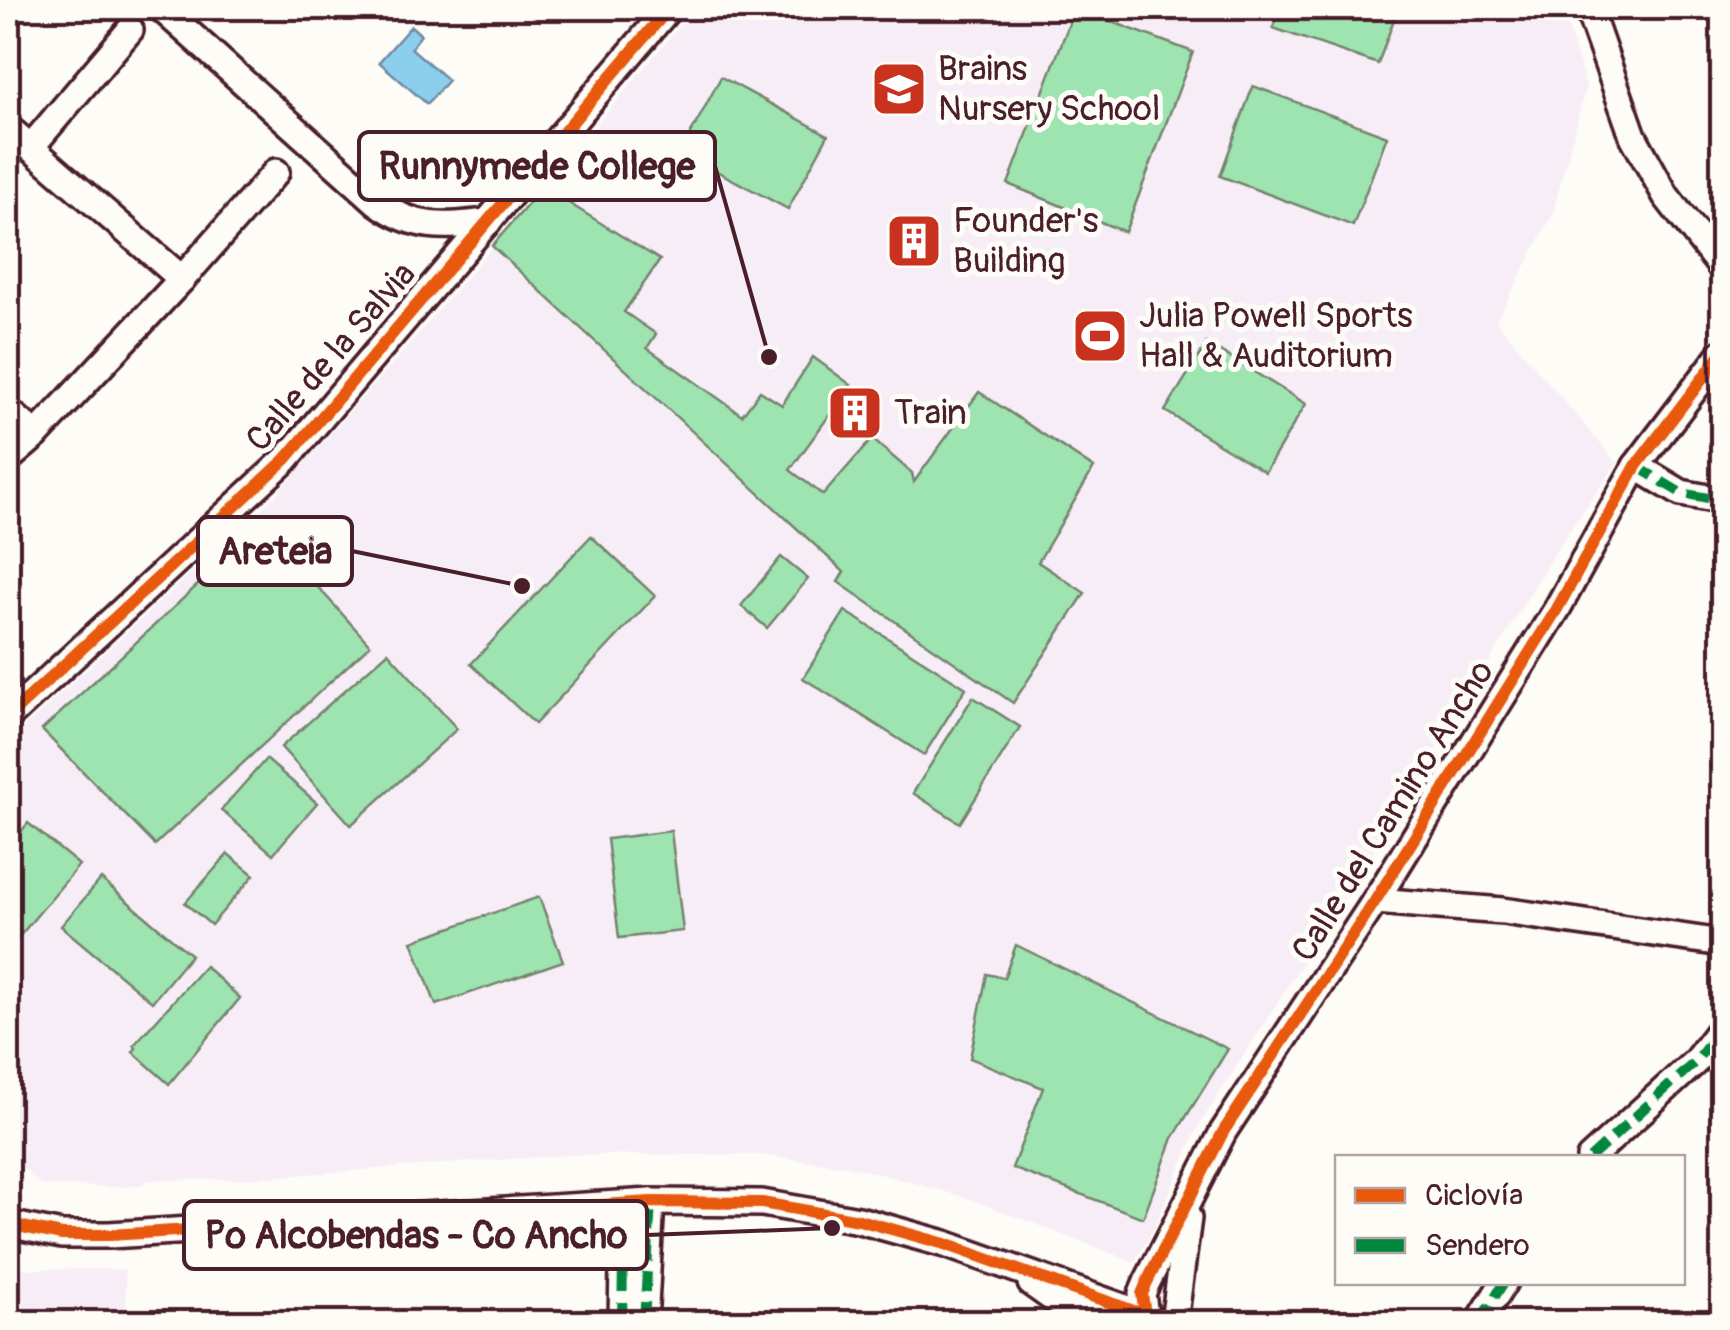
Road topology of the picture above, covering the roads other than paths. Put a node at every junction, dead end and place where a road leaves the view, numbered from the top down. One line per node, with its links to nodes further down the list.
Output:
1 (161, 8): 8 (street)
2 (669, 8): 8 (street, Calle de la Salvia)
3 (1588, 8): 9 (street)
4 (130, 30): 6 (street)
5 (8, 128): 6 (street)
6 (31, 148): 10 (street)
7 (276, 172): 10 (street)
8 (488, 222): 17 (street, Calle de la Salvia)
9 (1722, 268)
10 (182, 279): 13 (street)
11 (1722, 353): 15 (street, Calle del Camino Ancho)
12 (8, 411): 13 (street)
13 (36, 435): 14 (street)
14 (8, 459)
15 (1636, 466): 16 (street); 18 (street, Calle del Camino Ancho)
16 (1722, 495)
17 (8, 717)
18 (1375, 900): 19 (street); 22 (street, Calle del Camino Ancho)
19 (1722, 943)
20 (1722, 1027): 21 (street)
21 (1593, 1155)
22 (1194, 1189): 28 (street, Calle del Camino Ancho); 32 (street, Calle del Camino Ancho)
23 (651, 1202): 24 (street); 26 (street); 30 (street)
24 (624, 1204): 25 (street); 29 (street)
25 (8, 1224)
26 (997, 1263): 28 (street); 31 (street)
27 (1502, 1285): 33 (street)
28 (1138, 1319): 32 (street)
29 (622, 1322)
30 (644, 1322)
31 (1086, 1322)
32 (1173, 1322)
33 (1479, 1322)

